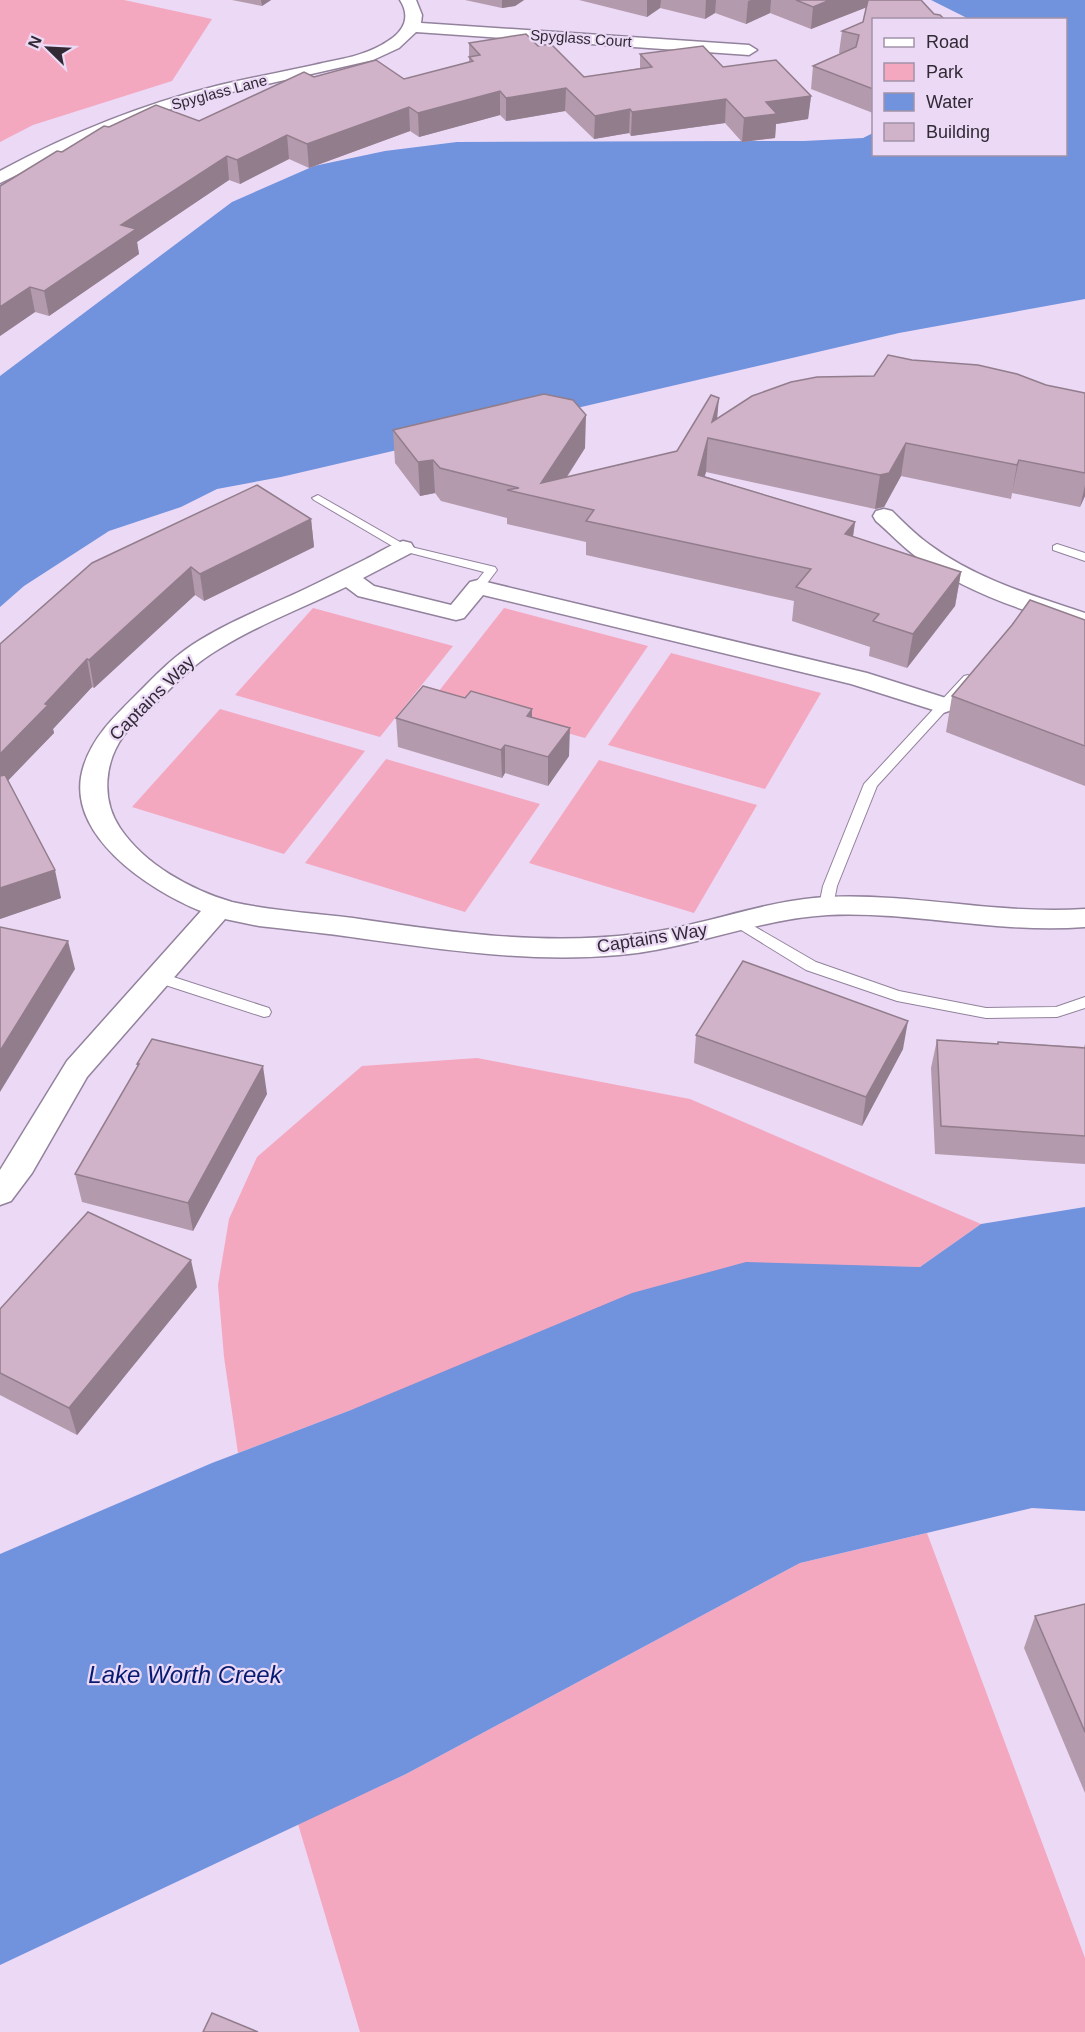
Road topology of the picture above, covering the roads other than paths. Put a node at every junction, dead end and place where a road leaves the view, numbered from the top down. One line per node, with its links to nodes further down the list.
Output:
1 (408, 0): 2 (street)
2 (412, 27): 3 (street, Spyglass Court); 4 (street, Spyglass Lane)
3 (750, 50)
4 (0, 178)
5 (318, 498): 7 (lane)
6 (884, 516): 12 (street)
7 (403, 548): 10 (street, Captains Way); 11 (lane)
8 (1057, 548): 9 (lane)
9 (1085, 557)
10 (348, 578): 11 (street); 16 (street, Captains Way)
11 (478, 587): 14 (street)
12 (1085, 621)
13 (975, 672): 14 (lane)
14 (943, 705): 15 (lane)
15 (826, 906): 17 (street, Captains Way); 18 (street, Captains Way)
16 (219, 908): 18 (street, Captains Way); 19 (street)
17 (1085, 918)
18 (738, 922): 20 (lane)
19 (158, 977): 21 (lane); 22 (street)
20 (1085, 1002)
21 (264, 1012)
22 (0, 1194)

